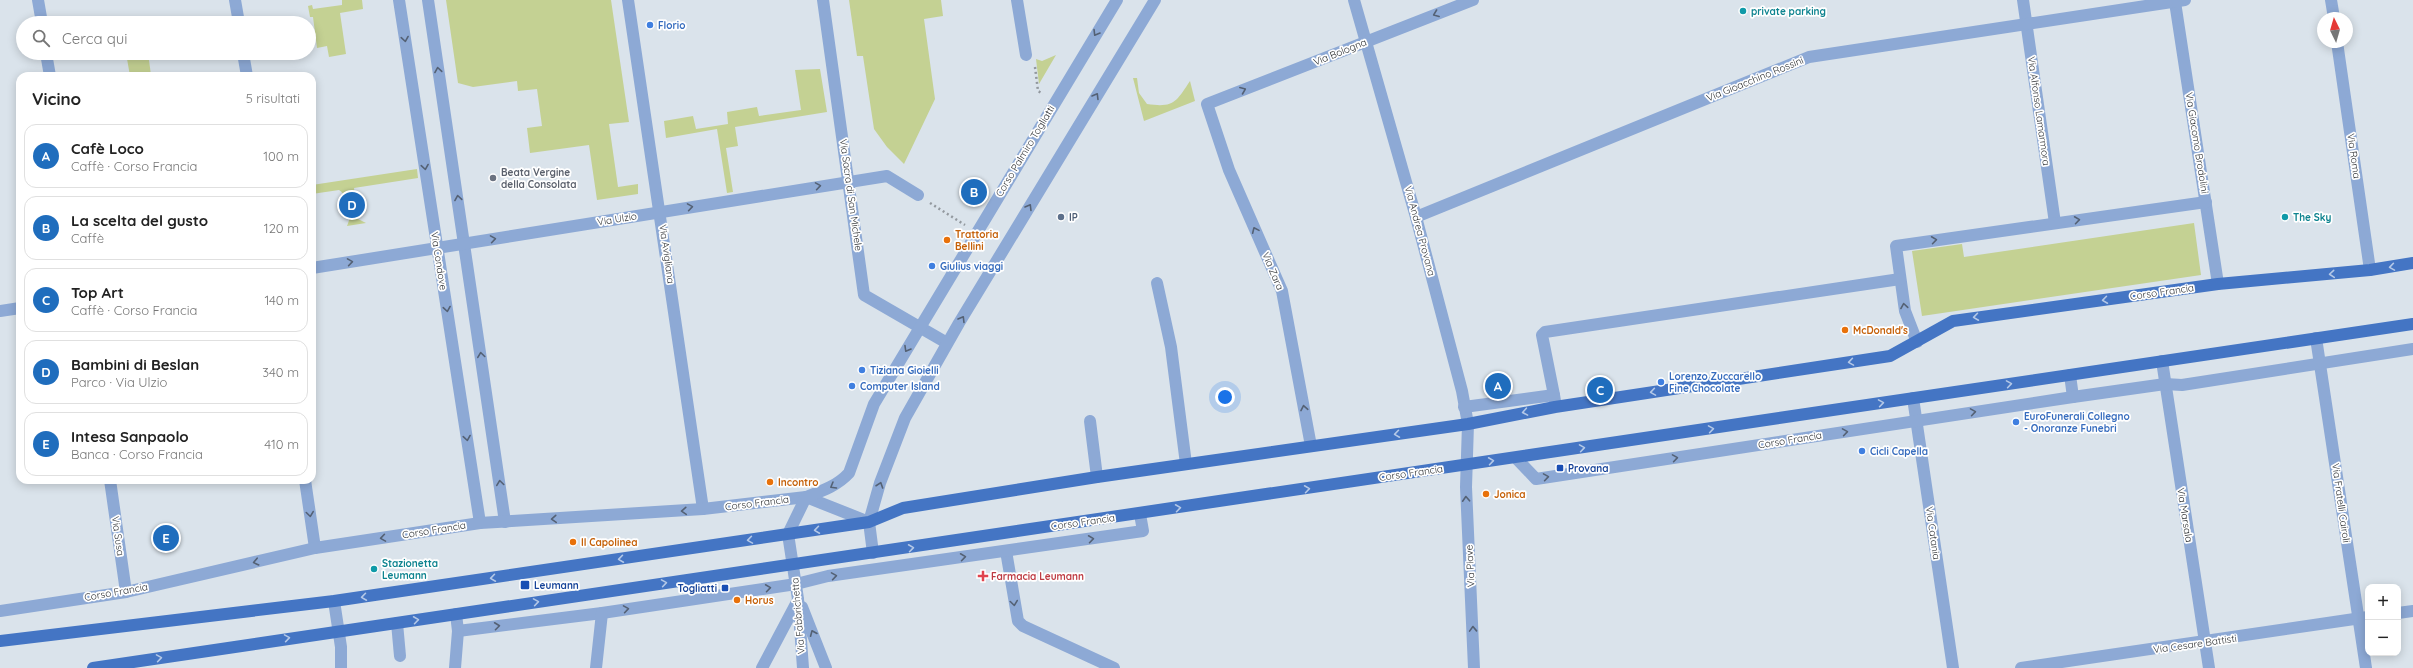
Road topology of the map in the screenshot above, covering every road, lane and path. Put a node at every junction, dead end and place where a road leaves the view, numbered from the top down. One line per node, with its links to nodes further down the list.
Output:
1 (38, 0): 16 (street)
2 (236, 0): 17 (street)
3 (399, 0): 36 (street, Via Condove, one-way to 36)
4 (428, 0): 35 (street, one-way to 4)
5 (628, 0): 31 (street, Via Avigliana)
6 (823, 0): 28 (street, Via Sacra di San Michele)
7 (1017, 0): 21 (street)
8 (1117, 0): 26 (street, Corso Palmiro Togliatti, one-way to 26)
9 (1155, 0): 49 (street, one-way to 9)
10 (1354, 0): 19 (street, Via Andrea Provana)
11 (1473, 0): 19 (street, Via Bologna, one-way to 19)
12 (2023, 0): 18 (street, Via Alfonso Lamarmora)
13 (2331, 0): 15 (street)
14 (2180, 1): 18 (street, Via Gioacchino Rossini); 30 (street, Via Giacomo Brodolini)
15 (2333, 12)
16 (41, 16)
17 (238, 16)
18 (2026, 24): 32 (street, Via Gioacchino Rossini); 33 (street, Via Alfonso Lamarmora)
19 (1366, 41): 27 (street, Via Bologna, one-way to 19); 32 (street, Via Andrea Provana)
20 (2338, 48): 39 (street, Via Roma)
21 (1026, 55): 26 (path)
22 (47, 60): 24 (street)
23 (245, 60): 25 (street)
24 (49, 72)
25 (246, 72)
26 (1055, 102): 34 (street, Corso Palmiro Togliatti)
27 (1207, 104): 62 (street, Via Zara, one-way to 27)
28 (849, 182): 29 (street, Via Ulzio); 31 (street, Via Ulzio, one-way to 28); 46 (street, Via Sacra di San Michele)
29 (918, 195): 34 (path)
30 (2206, 202): 33 (street, one-way to 30); 42 (street, Via Giacomo Brodolini)
31 (661, 211): 35 (street, Via Ulzio, one-way to 31); 70 (street, Via Avigliana)
32 (1416, 217): 58 (street, Via Andrea Provana)
33 (2055, 223): 40 (street, one-way to 33)
34 (976, 232): 46 (street, Corso Palmiro Togliatti)
35 (464, 244): 36 (street, Via Ulzio); 72 (street, one-way to 35)
36 (437, 248): 38 (street, Via Ulzio, one-way to 36); 74 (street, Via Condove, one-way to 74)
37 (2413, 263): 39 (main road, Corso Francia, one-way to 39)
38 (316, 267)
39 (2370, 270): 42 (main road, Corso Francia, one-way to 42)
40 (1900, 279): 48 (street, one-way to 40); 57 (street)
41 (1157, 283): 64 (street)
42 (2218, 284): 48 (main road, Corso Francia, one-way to 48)
43 (16, 309): 44 (street)
44 (0, 311)
45 (2413, 324): 47 (main road, Corso Francia)
46 (919, 328): 49 (street, Via Sacra di San Michele); 69 (street, Corso Palmiro Togliatti, one-way to 69)
47 (2316, 338): 51 (main road, Corso Francia); 52 (street, Via Fratelli Cairoli)
48 (1917, 342): 57 (main road, Corso Francia, one-way to 57)
49 (947, 343): 73 (street, one-way to 49)
50 (2413, 349): 52 (street, Corso Francia)
51 (2162, 361): 53 (main road, Corso Francia); 54 (street, Via Marsala)
52 (2321, 364): 54 (street, Corso Francia); 89 (street, Via Fratelli Cairoli)
53 (2070, 375): 55 (street); 56 (main road, Corso Francia, one-way to 53)
54 (2165, 384): 55 (street, Corso Francia); 94 (street, Via Marsala)
55 (2073, 397): 60 (street, Corso Francia, one-way to 55)
56 (1913, 398): 60 (street, Via Catania); 63 (main road, Corso Francia, one-way to 56)
57 (1555, 401): 58 (street, Corso Francia); 61 (main road, Corso Francia, one-way to 61)
58 (1464, 407): 61 (street, Via Andrea Provana)
59 (1090, 421): 66 (street)
60 (1916, 421): 63 (street, Corso Francia, one-way to 60); 105 (street, Via Catania)
61 (1468, 424): 62 (main road, Corso Francia, one-way to 62); 65 (street, Via Andrea Provana)
62 (1311, 446): 64 (main road, Corso Francia)
63 (1516, 458): 65 (main road, Corso Francia, one-way to 63)
64 (1186, 464): 66 (main road, Corso Francia)
65 (1466, 465): 71 (main road, Corso Francia, one-way to 65); 104 (street, Via Piave, one-way to 65)
66 (1097, 477): 73 (main road, Corso Francia)
67 (111, 484): 81 (street, Via Susa)
68 (306, 484): 76 (street, one-way to 76)
69 (806, 497): 70 (street, Corso Francia); 73 (street, Corso Francia); 75 (street)
70 (703, 509): 72 (street, Corso Francia, one-way to 72)
71 (1140, 514): 77 (street, Corso Francia, one-way to 71); 78 (main road, Corso Francia, one-way to 71)
72 (505, 522): 74 (street, Corso Francia)
73 (870, 522): 75 (main road, Corso Francia, one-way to 75); 78 (street)
74 (480, 523): 76 (street, Corso Francia, one-way to 76)
75 (788, 534): 79 (street); 83 (main road, Corso Francia, one-way to 83)
76 (315, 548): 81 (street, Corso Francia, one-way to 81)
77 (1006, 551): 80 (street, Corso Francia, one-way to 77); 103 (street, one-way to 103)
78 (873, 553): 79 (main road, Corso Francia)
79 (793, 564): 80 (street, Via Fabbrichetta); 88 (main road, Corso Francia, one-way to 79)
80 (796, 584): 82 (street, Via Fabbrichetta); 86 (street, Corso Francia, one-way to 80)
81 (126, 592): 84 (street, Corso Francia)
82 (798, 599): 100 (street); 101 (street, Via Fabbrichetta); 102 (street, one-way to 82)
83 (334, 601): 91 (street); 93 (main road, Corso Francia)
84 (0, 611)
85 (2413, 611): 87 (street)
86 (602, 613): 92 (street, Corso Francia, one-way to 86); 99 (street)
87 (2401, 613)
88 (456, 614): 90 (main road, Corso Francia, one-way to 88); 92 (street)
89 (2363, 618): 94 (street, Via Cesare Battisti); 108 (street, Via Fratelli Cairoli)
90 (397, 623): 91 (main road, Corso Francia); 95 (street)
91 (337, 631): 96 (main road, Corso Francia, one-way to 91); 97 (street)
92 (458, 631): 98 (street)
93 (0, 641)
94 (2205, 642): 106 (street, Via Cesare Battisti); 107 (street, Via Marsala)
95 (400, 656)
96 (93, 668)
97 (341, 668)
98 (455, 668)
99 (596, 668)
100 (762, 668)
101 (803, 668)
102 (826, 668)
103 (1114, 668)
104 (1474, 668)
105 (1953, 668)
106 (2022, 668)
107 (2209, 668)
108 (2366, 668)

